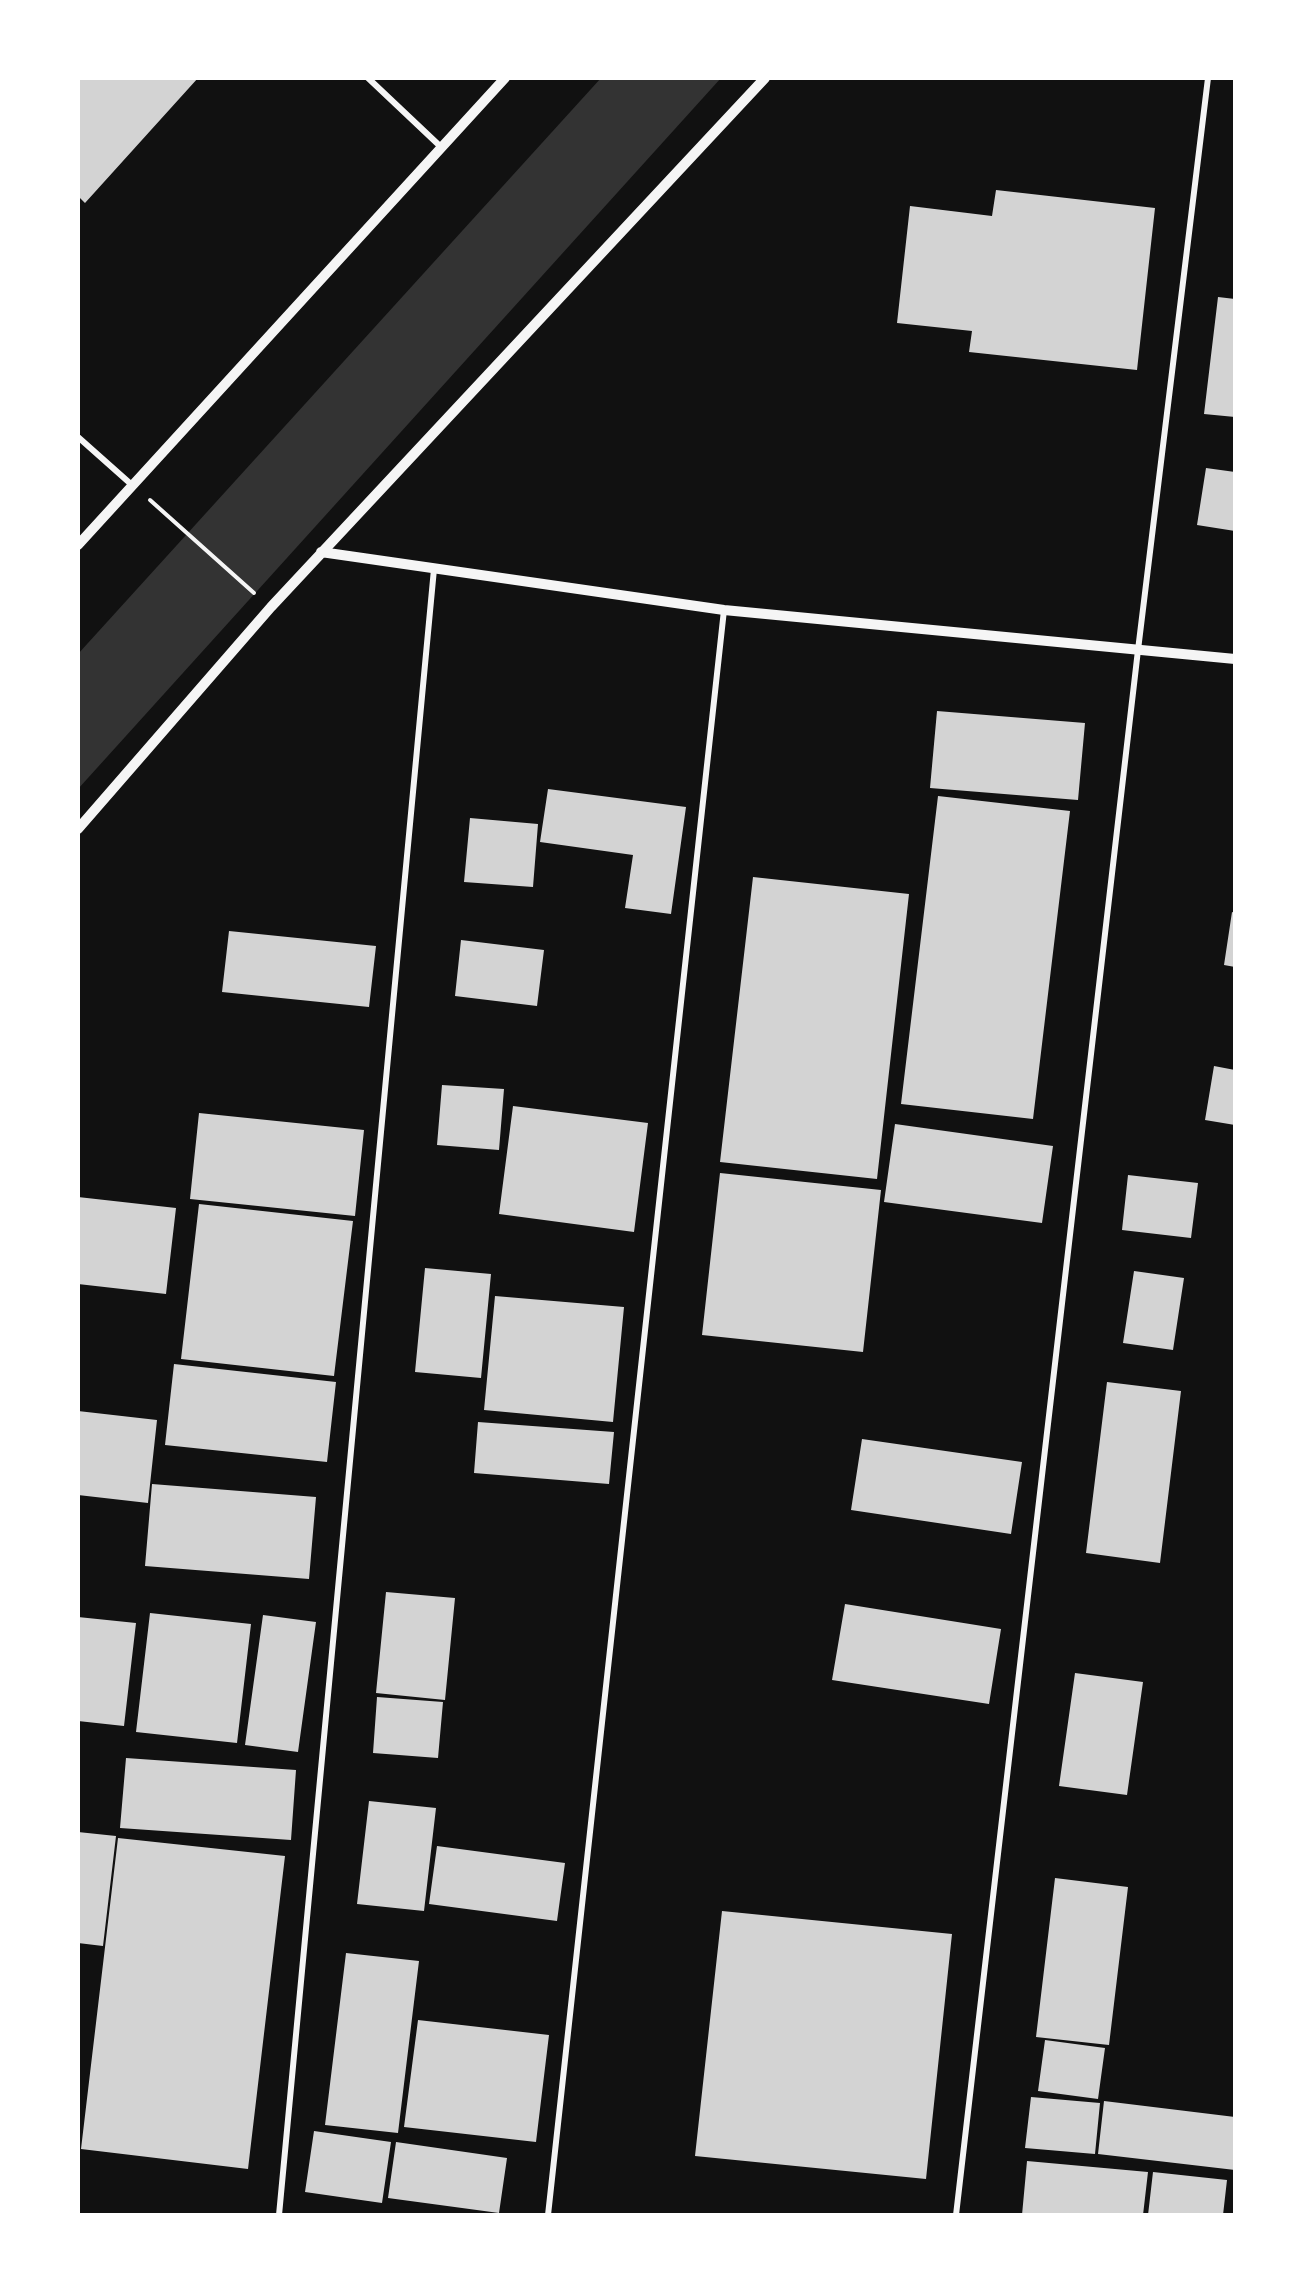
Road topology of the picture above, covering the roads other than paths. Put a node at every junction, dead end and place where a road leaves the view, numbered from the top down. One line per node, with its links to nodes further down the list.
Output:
1 (368, 78): 5 (street)
2 (505, 78): 5 (street)
3 (765, 78): 9 (street)
4 (1208, 78): 12 (street)
5 (441, 147): 7 (street)
6 (78, 437): 7 (street)
7 (132, 485): 8 (street)
8 (78, 545)
9 (321, 552): 10 (street); 14 (street)
10 (435, 569): 11 (street); 15 (street)
11 (724, 610): 12 (street); 16 (street)
12 (1138, 650): 13 (street); 17 (street)
13 (1235, 659)
14 (78, 829)
15 (279, 2215)
16 (548, 2215)
17 (956, 2215)

